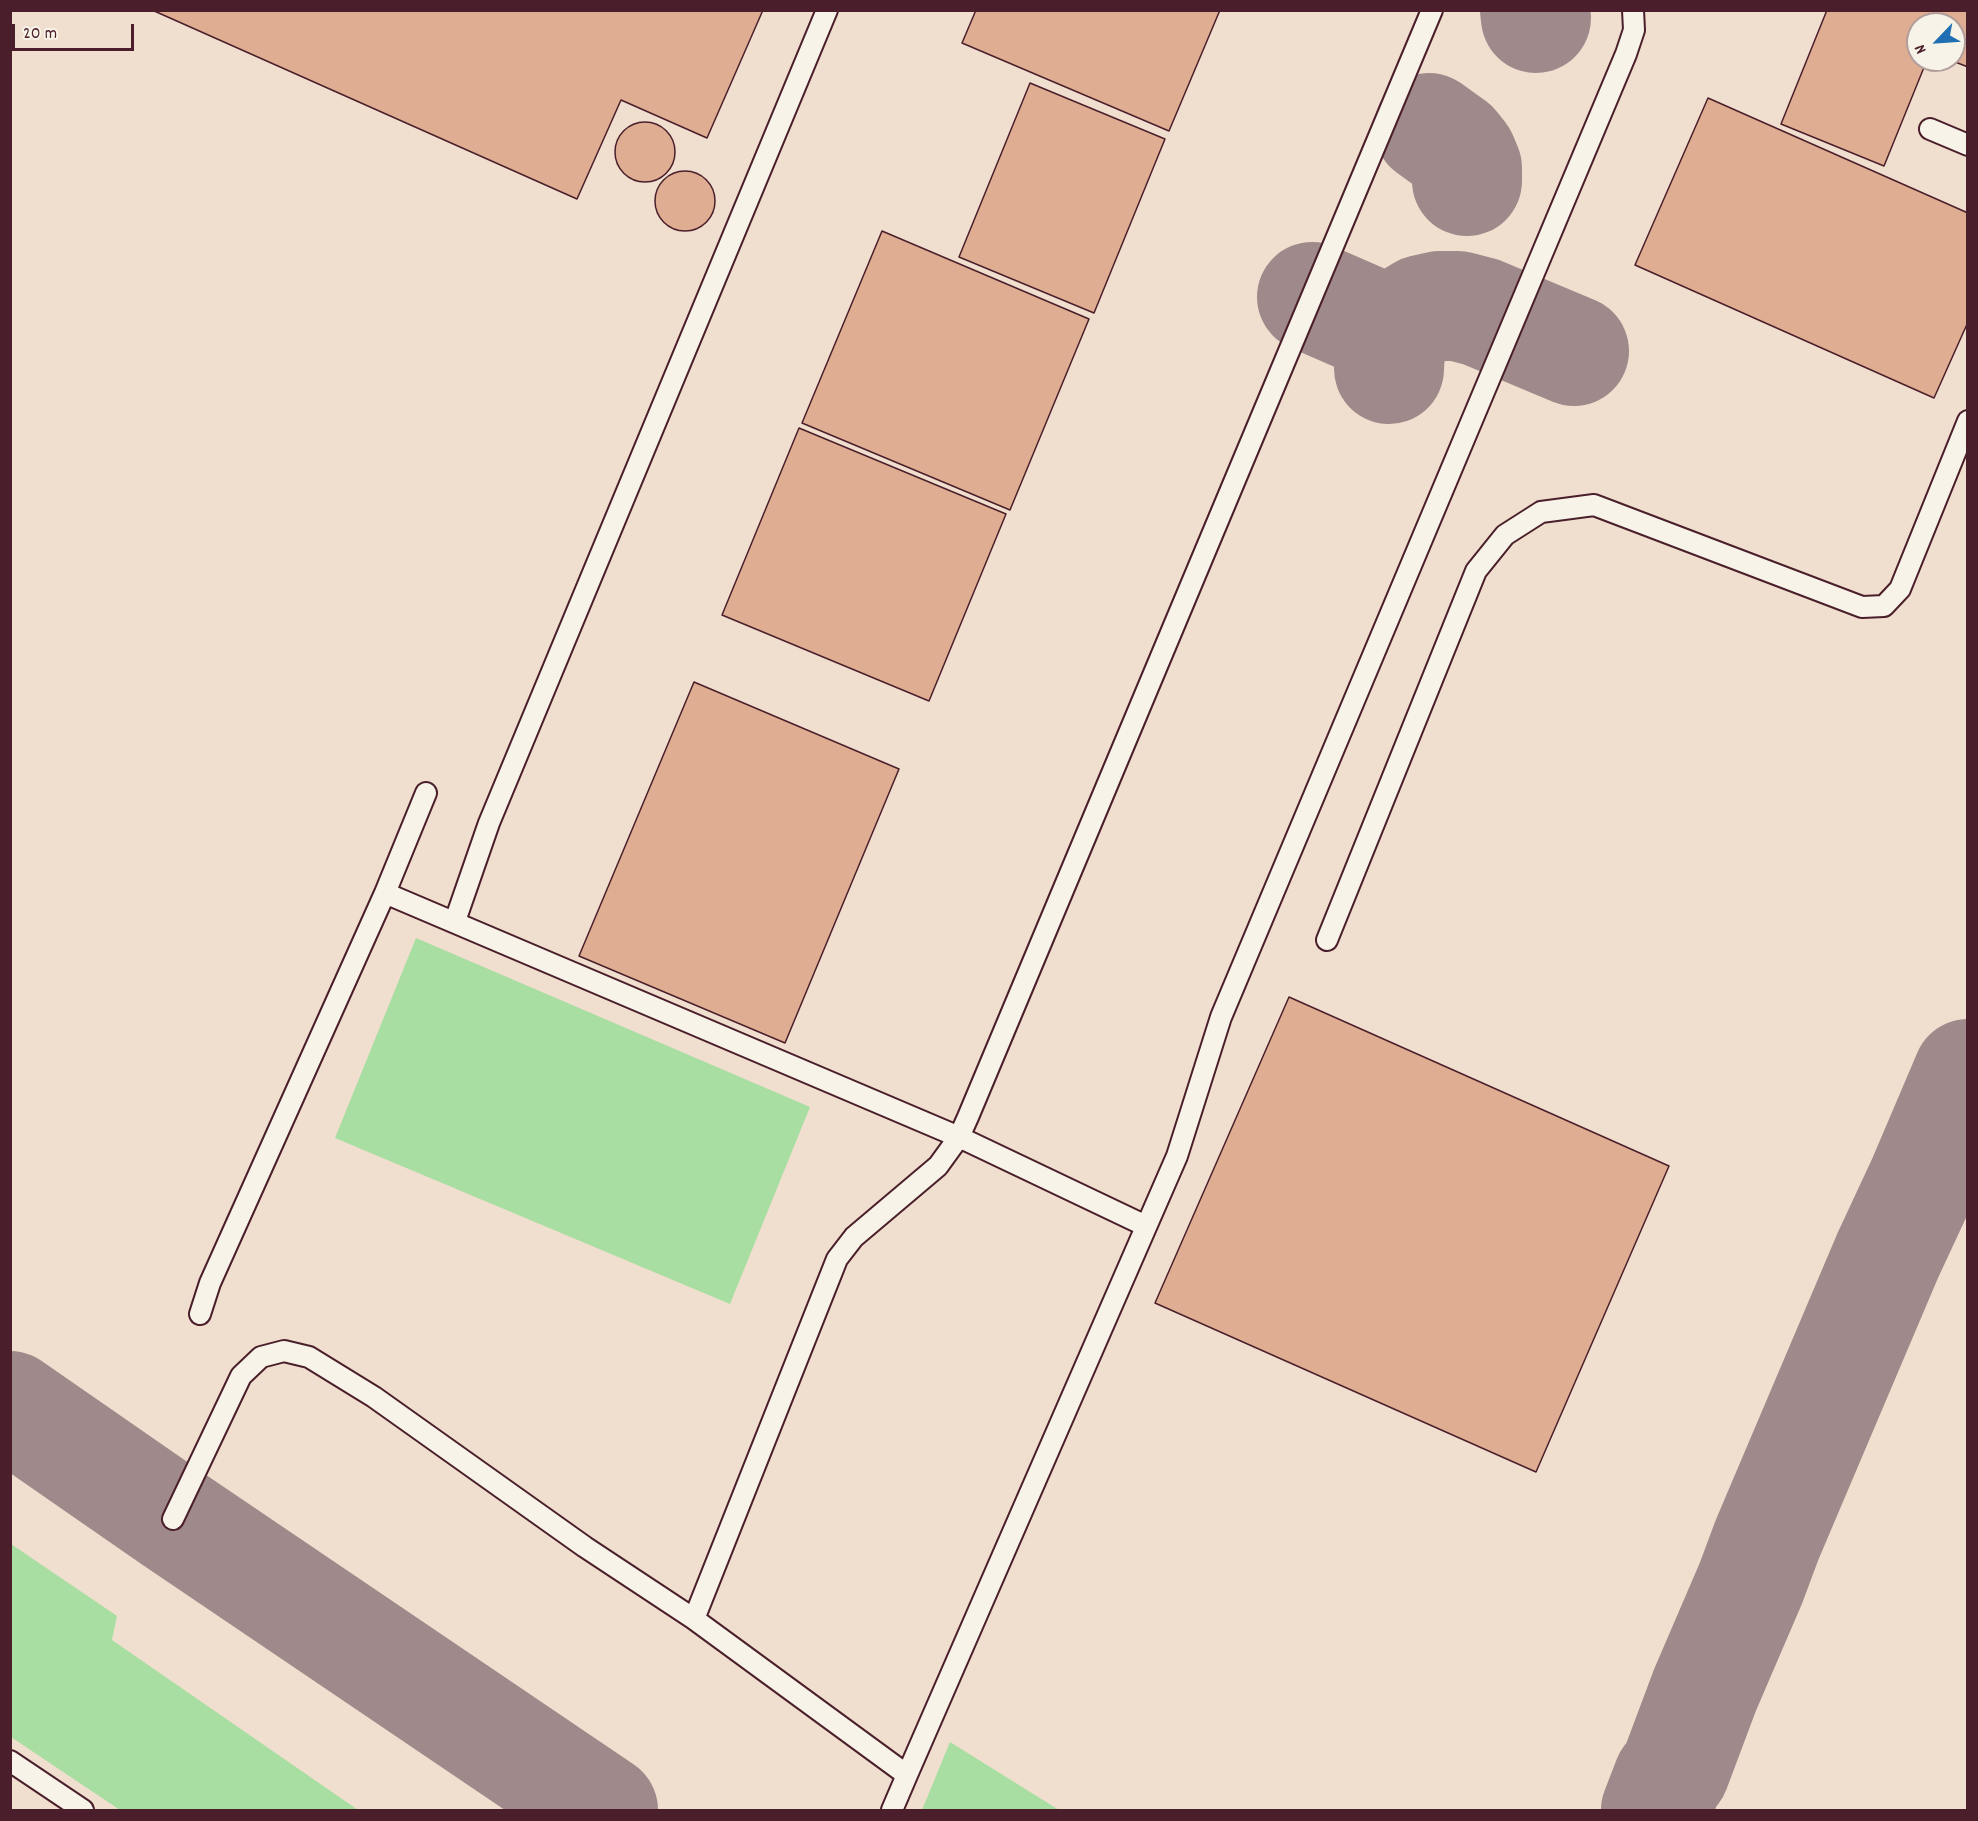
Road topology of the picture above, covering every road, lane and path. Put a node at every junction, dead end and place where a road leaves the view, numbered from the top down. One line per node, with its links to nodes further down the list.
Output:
1 (827, 10): 9 (lane)
2 (1432, 10): 11 (lane)
3 (1633, 10): 12 (lane)
4 (1930, 129): 5 (lane)
5 (1968, 145)
6 (1968, 421): 10 (lane)
7 (426, 793): 8 (lane)
8 (385, 893): 9 (lane); 13 (lane)
9 (455, 921): 11 (lane)
10 (1328, 940)
11 (959, 1137): 12 (lane); 15 (lane)
12 (1146, 1226): 17 (lane)
13 (200, 1314)
14 (173, 1519): 15 (lane)
15 (694, 1619): 17 (lane)
16 (10, 1761): 18 (lane)
17 (907, 1775): 19 (lane)
18 (83, 1810)
19 (892, 1810)

